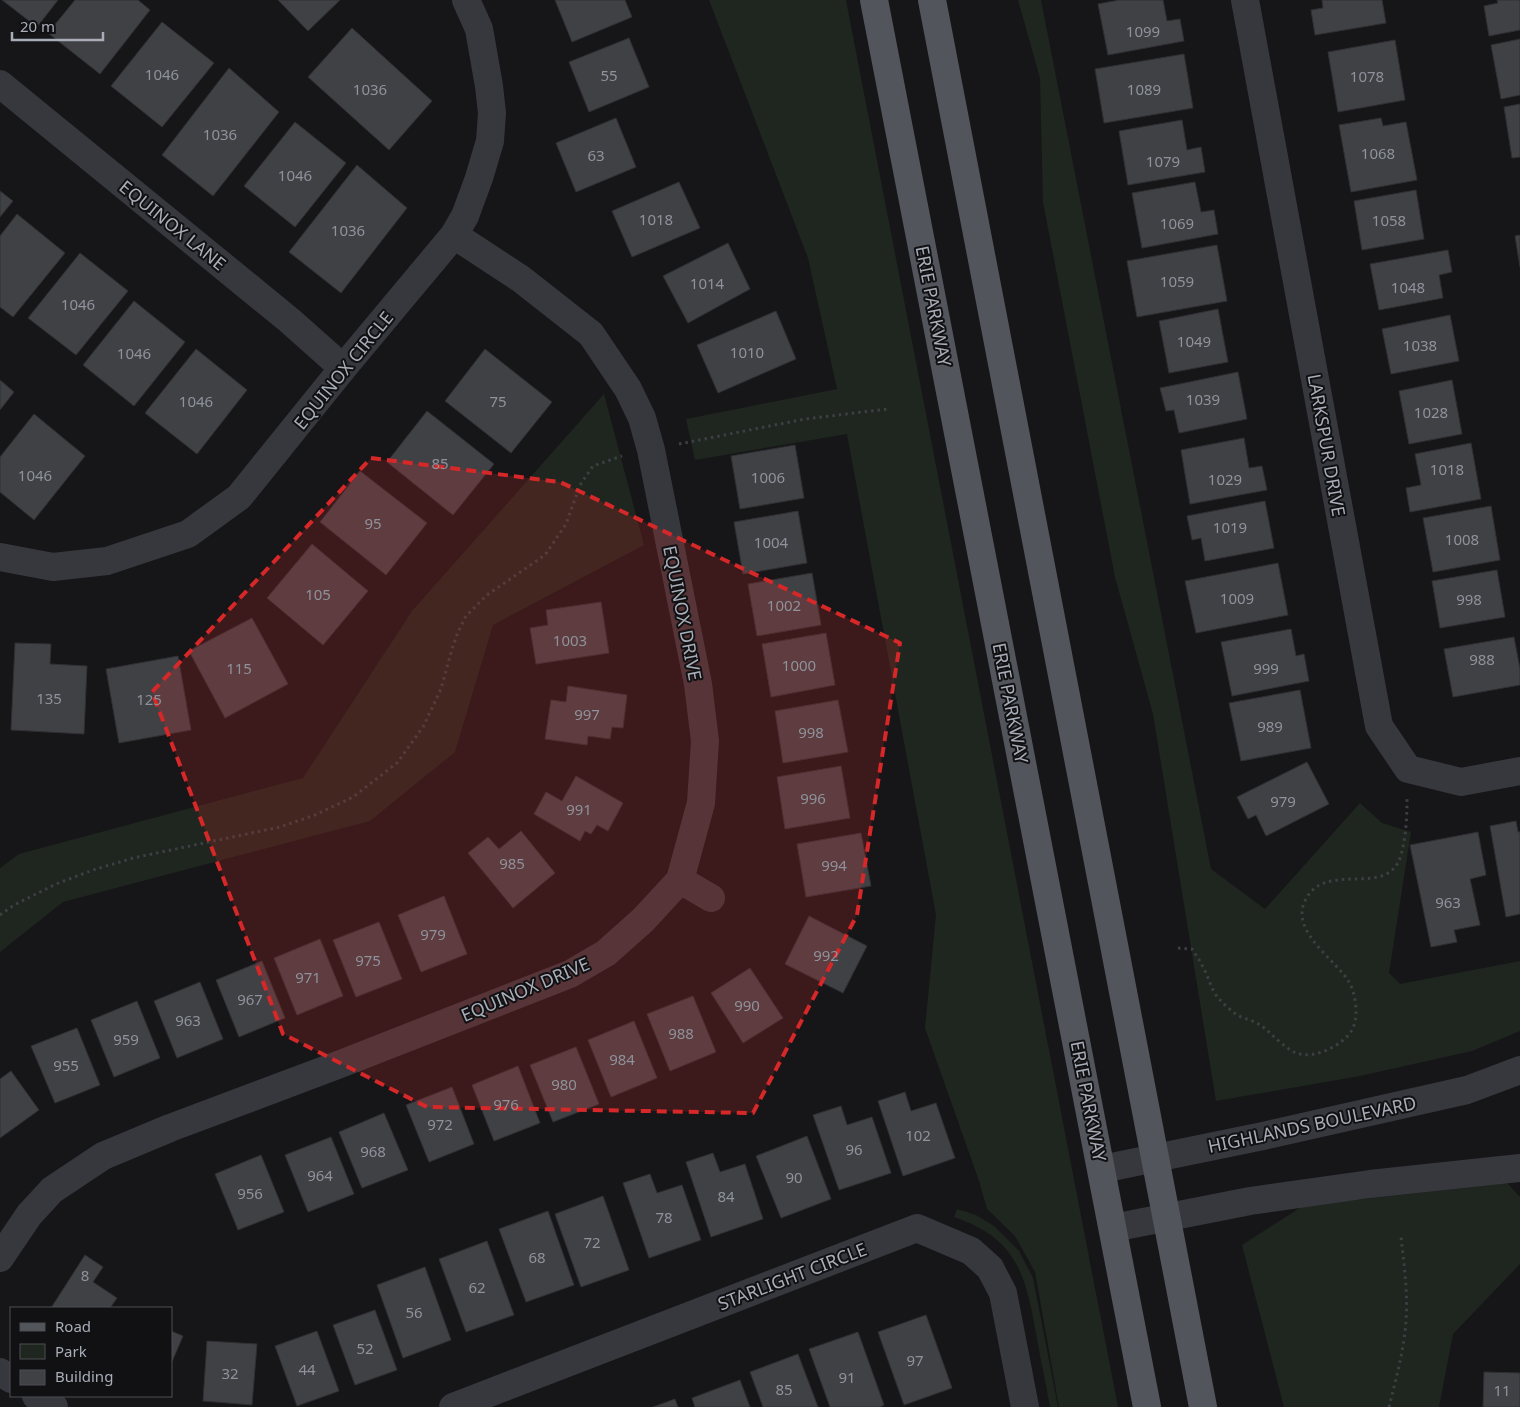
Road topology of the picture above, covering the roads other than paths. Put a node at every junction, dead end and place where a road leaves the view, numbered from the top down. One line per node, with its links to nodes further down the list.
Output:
1 (466, 0): 6 (street, EQUINOX CIRCLE)
2 (874, 0): 15 (main road, ERIE PARKWAY)
3 (932, 0): 13 (main road)
4 (1244, 0): 9 (street, LARKSPUR DRIVE)
5 (0, 84): 7 (street, EQUINOX LANE)
6 (454, 235): 7 (street, EQUINOX CIRCLE); 10 (street, EQUINOX DRIVE)
7 (343, 368): 8 (street, EQUINOX CIRCLE)
8 (0, 557)
9 (1520, 771)
10 (680, 880): 11 (street); 18 (street, EQUINOX DRIVE)
11 (711, 898)
12 (1520, 1070): 13 (street, HIGHLANDS BOULEVARD)
13 (1155, 1158): 15 (street, HIGHLANDS BOULEVARD); 16 (main road)
14 (1520, 1168): 16 (street)
15 (1102, 1169): 17 (main road, ERIE PARKWAY)
16 (1167, 1217): 17 (street); 25 (main road)
17 (1113, 1228): 24 (main road, ERIE PARKWAY)
18 (0, 1258)
19 (38, 1397): 21 (street)
20 (482, 1402): 22 (street, STARLIGHT CIRCLE); 23 (street, STARLIGHT CIRCLE)
21 (54, 1407)
22 (453, 1407)
23 (1024, 1407)
24 (1147, 1407)
25 (1203, 1407)

